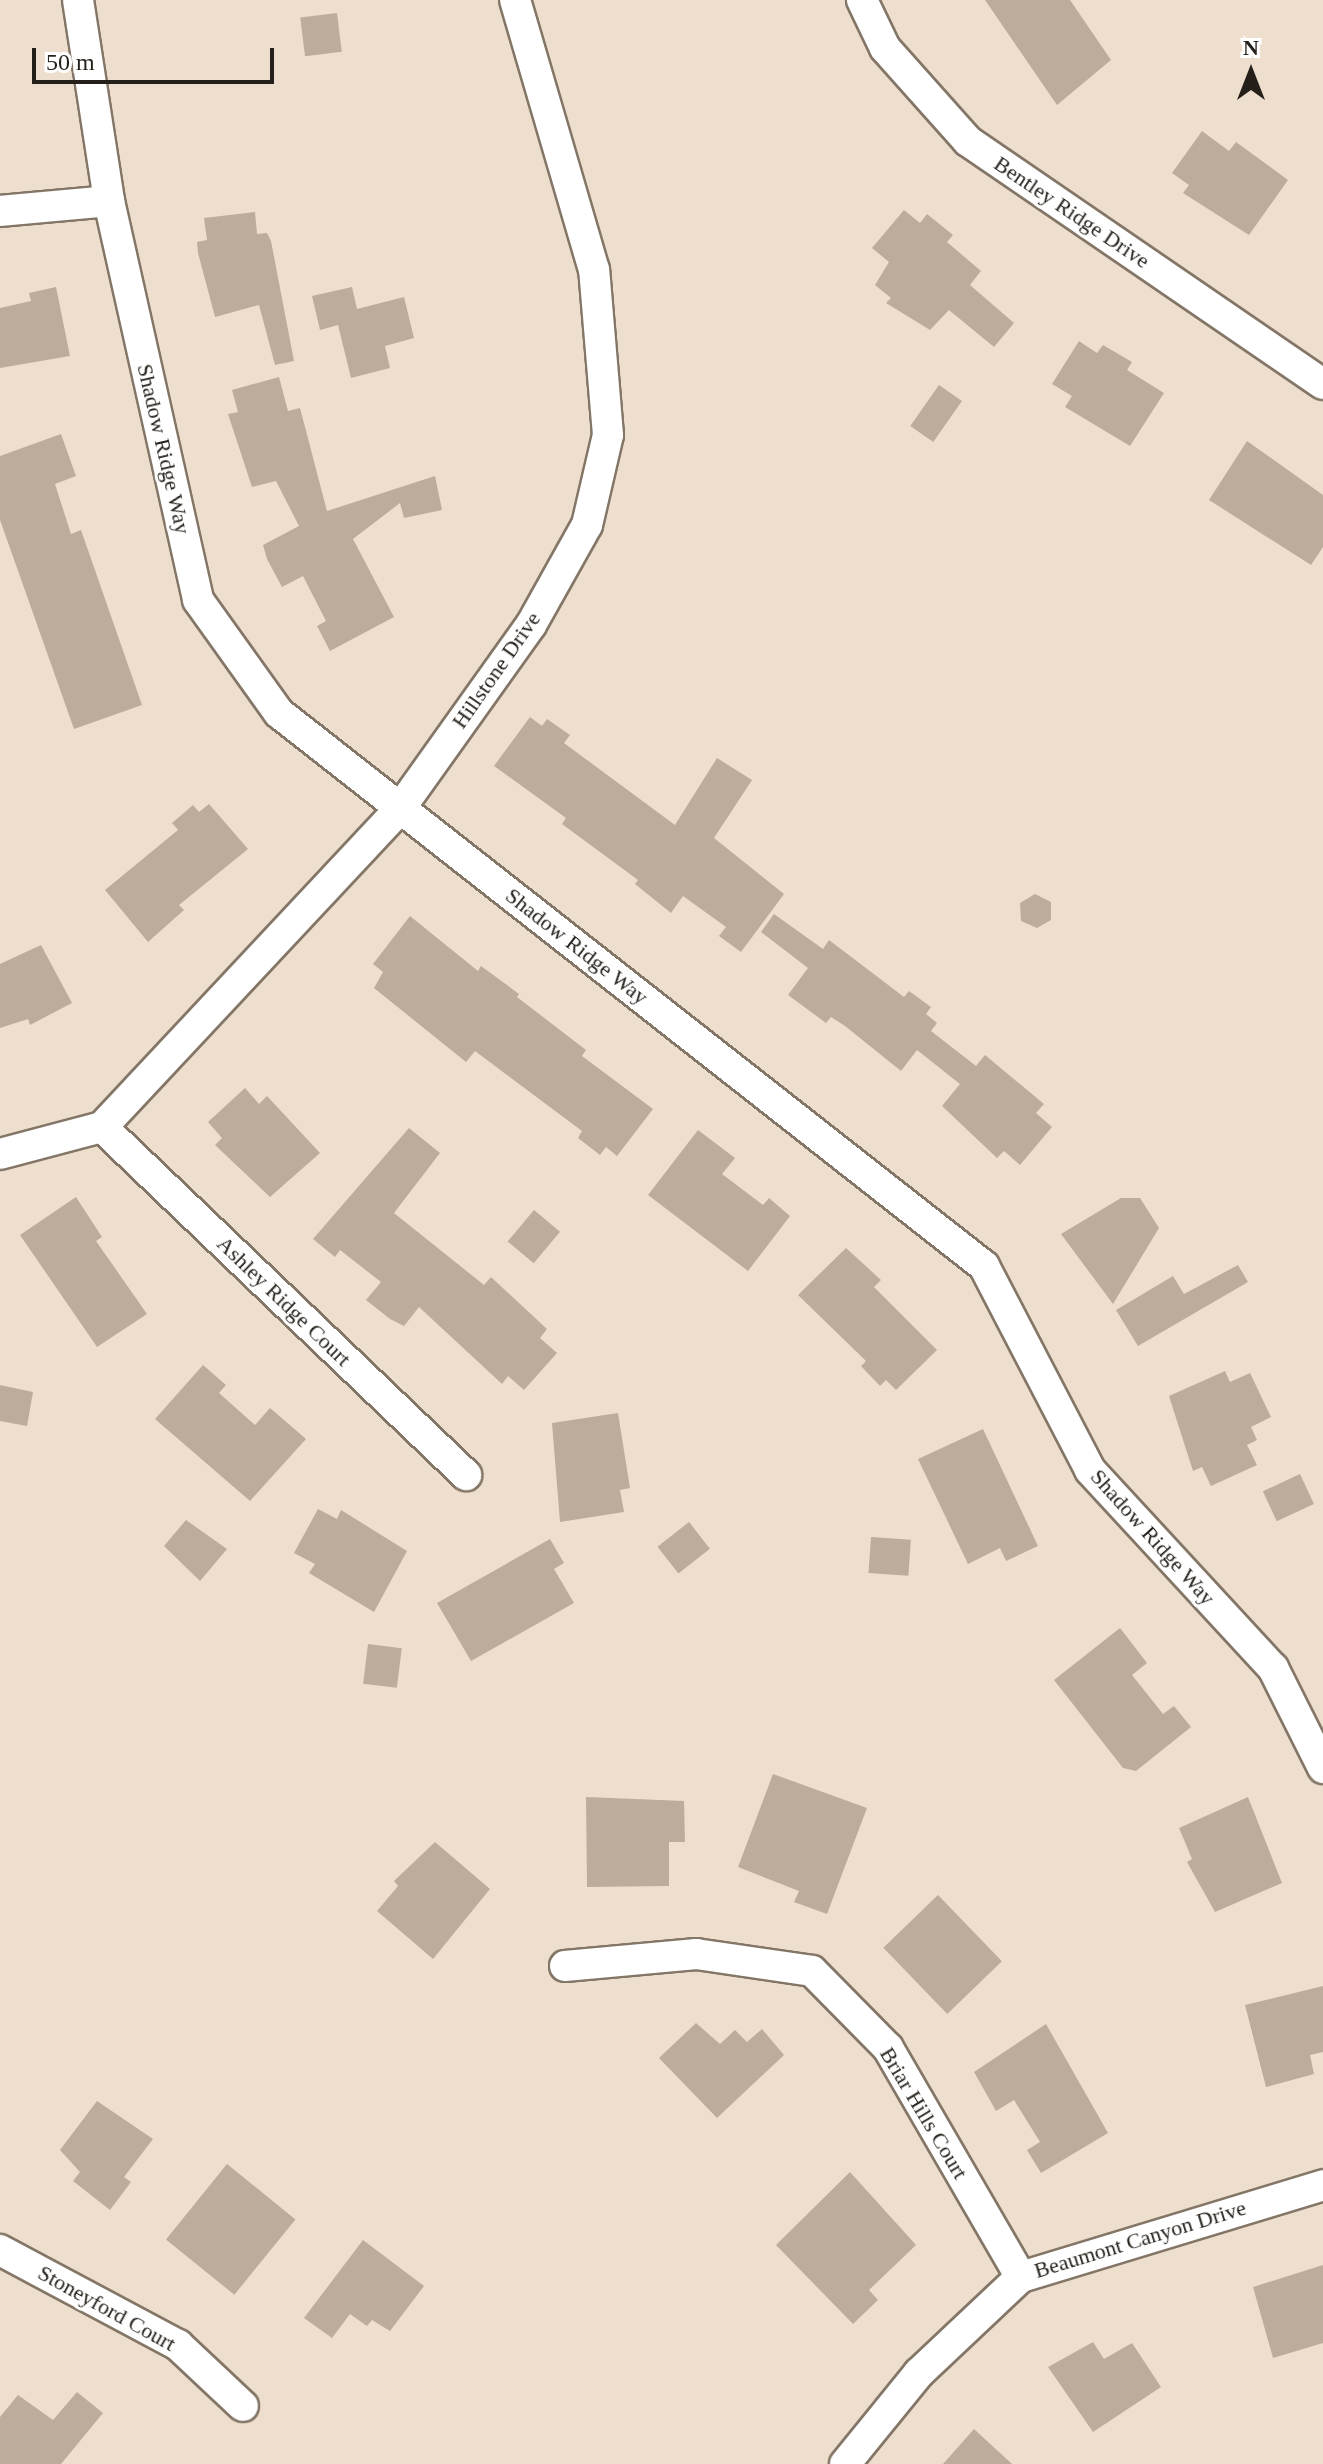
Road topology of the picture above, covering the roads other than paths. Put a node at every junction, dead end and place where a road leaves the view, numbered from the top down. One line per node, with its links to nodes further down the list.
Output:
1 (78, 0): 4 (street, Shadow Ridge Way)
2 (515, 0): 7 (street, Hillstone Drive)
3 (862, 0): 6 (street, Bentley Ridge Drive)
4 (109, 201): 5 (street); 7 (street, Shadow Ridge Way)
5 (0, 211)
6 (1323, 384)
7 (401, 807): 8 (street, Hillstone Drive); 11 (street, Shadow Ridge Way)
8 (102, 1127): 9 (street); 10 (street, Ashley Ridge Court)
9 (0, 1154)
10 (466, 1475)
11 (1323, 1768)
12 (565, 1966): 15 (street, Briar Hills Court)
13 (1323, 2185): 15 (street, Beaumont Canyon Drive)
14 (0, 2250): 16 (street, Stoneyford Court)
15 (1021, 2277): 17 (street, Beaumont Canyon Drive)
16 (243, 2406)
17 (845, 2464)

